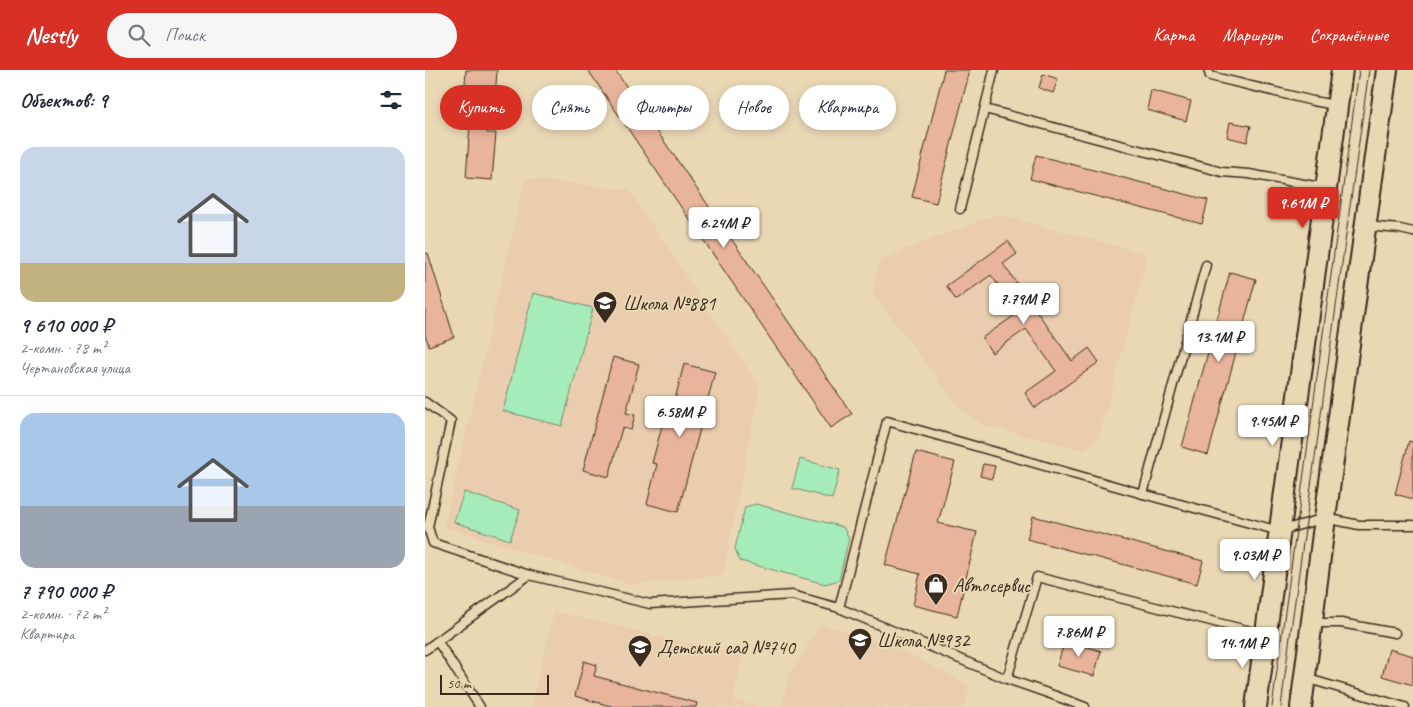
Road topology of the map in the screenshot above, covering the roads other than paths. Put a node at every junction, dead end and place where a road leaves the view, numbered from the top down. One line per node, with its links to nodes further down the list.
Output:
1 (994, 70): 6 (lane)
2 (1208, 70): 5 (lane)
3 (1342, 70): 5 (main road)
4 (1387, 70): 9 (main road)
5 (1337, 106): 7 (main road)
6 (985, 109): 7 (lane); 8 (lane)
7 (1326, 188): 16 (main road)
8 (960, 209)
9 (1366, 226): 10 (lane); 14 (main road)
10 (1413, 232)
11 (1206, 265): 13 (lane)
12 (425, 402): 17 (lane)
13 (1143, 494): 16 (lane); 18 (lane)
14 (1325, 518): 15 (lane); 16 (lane); 19 (main road)
15 (1413, 525)
16 (1279, 531): 21 (main road)
17 (529, 575): 18 (lane); 22 (lane)
18 (839, 608): 25 (lane)
19 (1312, 624): 20 (lane); 24 (main road)
20 (1395, 633)
21 (1266, 635): 25 (lane); 28 (main road)
22 (438, 642): 23 (lane); 26 (lane)
23 (425, 650)
24 (1305, 678): 29 (main road); 30 (lane)
25 (1007, 679): 27 (lane)
26 (480, 707)
27 (1085, 707)
28 (1256, 707)
29 (1301, 707)
30 (1405, 707)

